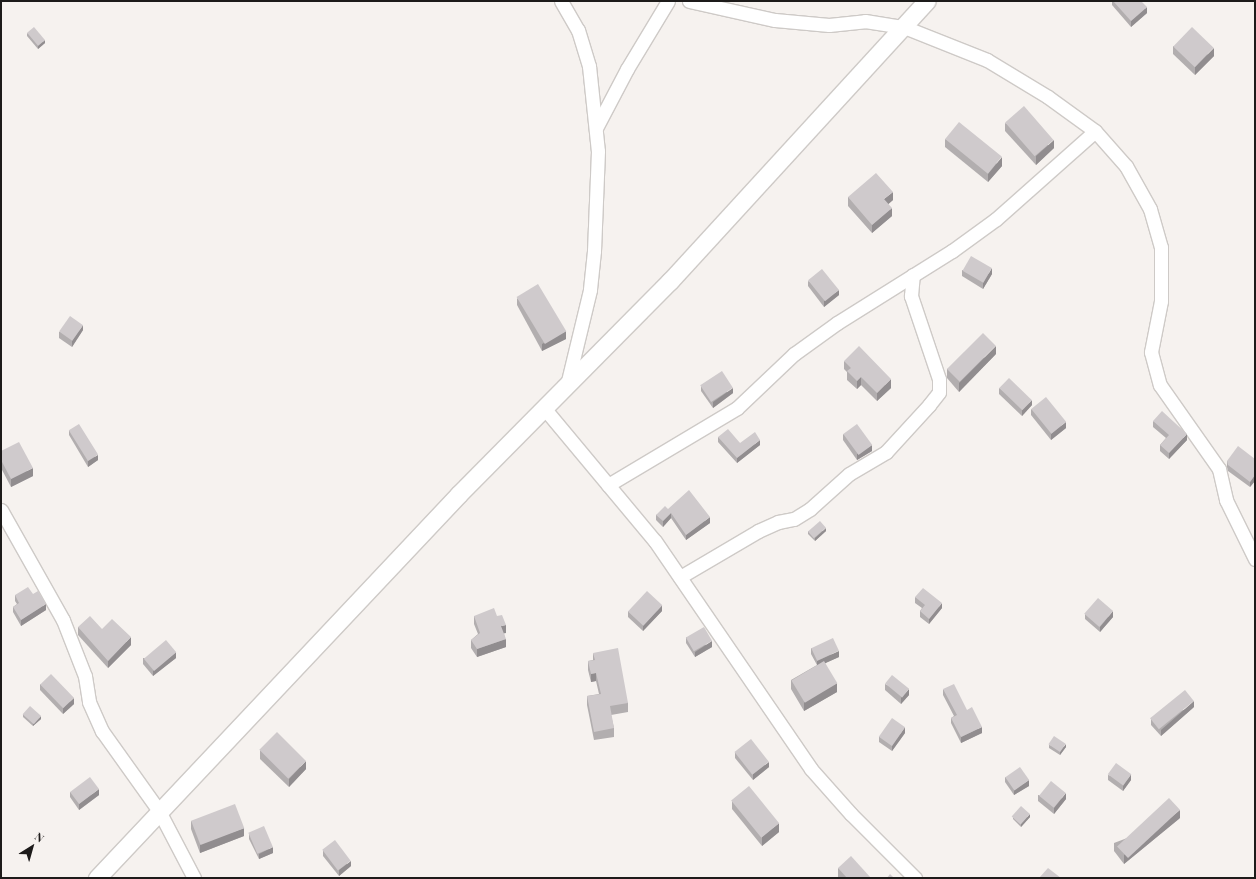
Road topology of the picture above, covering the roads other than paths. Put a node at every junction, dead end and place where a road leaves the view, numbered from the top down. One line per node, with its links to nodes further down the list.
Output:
1 (561, 1): 6 (street)
2 (668, 1): 6 (street)
3 (688, 1): 5 (street)
4 (928, 1): 5 (main road)
5 (904, 27): 7 (street); 9 (main road)
6 (596, 128): 9 (street)
7 (1095, 131): 8 (street); 13 (street)
8 (913, 274): 11 (street); 14 (street)
9 (567, 385): 10 (main road)
10 (544, 408): 11 (street); 15 (main road)
11 (608, 485): 14 (street)
12 (1, 510): 15 (street)
13 (1255, 560)
14 (680, 577): 18 (street)
15 (159, 811): 16 (main road); 17 (street)
16 (97, 878)
17 (194, 878)
18 (915, 878)

